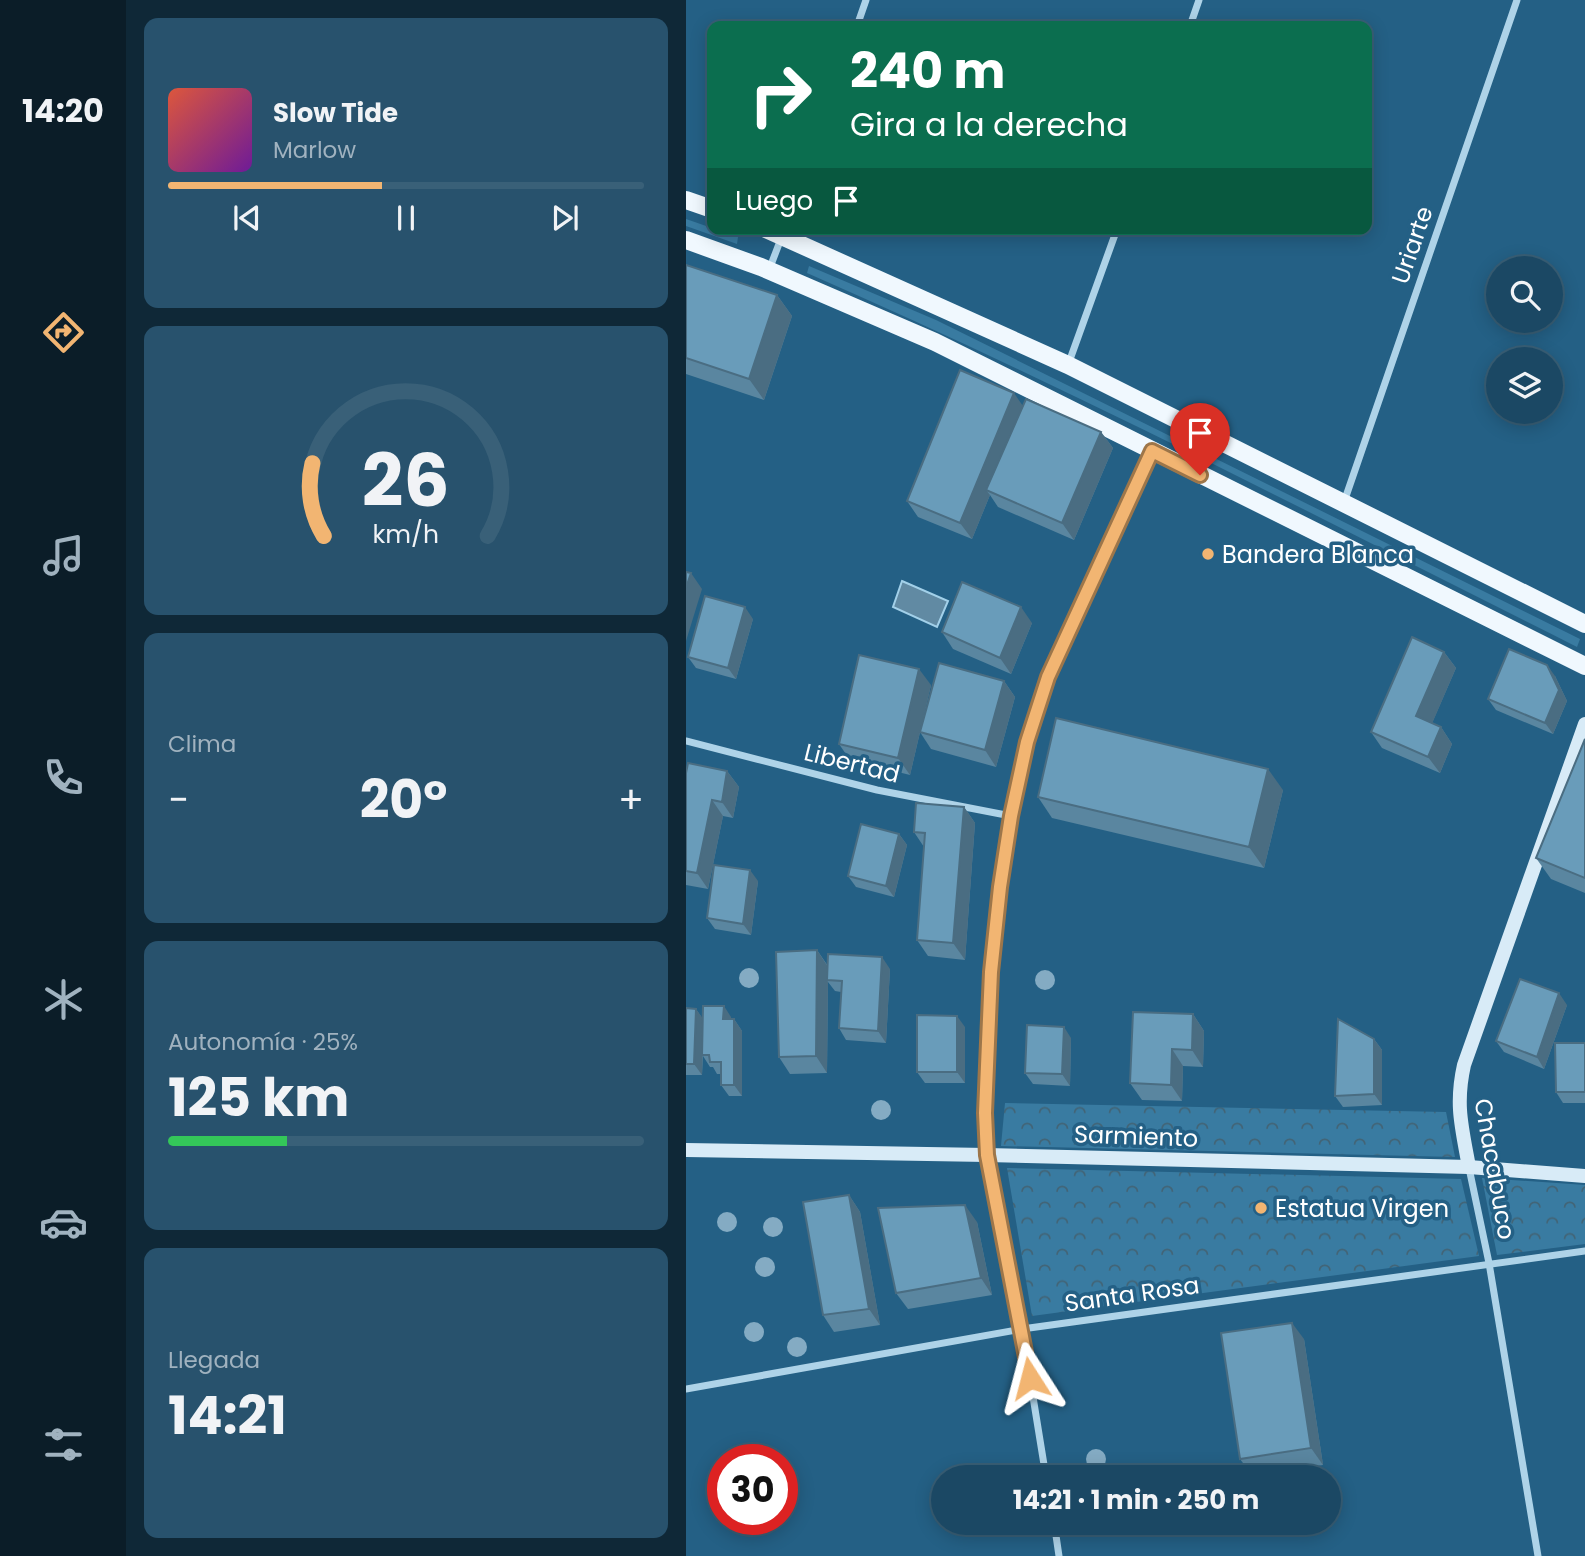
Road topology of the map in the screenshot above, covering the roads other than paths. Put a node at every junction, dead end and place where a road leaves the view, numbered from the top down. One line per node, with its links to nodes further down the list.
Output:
1 (866, 0): 4 (street)
2 (1199, 0): 5 (street)
3 (1517, 0): 15 (street, Uriarte)
4 (859, 21)
5 (1192, 21)
6 (686, 200): 7 (main road)
7 (707, 207)
8 (777, 235): 12 (street)
9 (787, 235): 13 (main road)
10 (1115, 235): 13 (street)
11 (686, 240): 12 (main road)
12 (769, 271): 14 (main road)
13 (1068, 365): 15 (main road)
14 (1152, 451): 17 (main road); 20 (street)
15 (1344, 503): 16 (main road)
16 (1585, 624)
17 (1585, 666)
18 (1585, 724): 23 (street, Chacabuco)
19 (686, 741): 20 (street, Libertad)
20 (1011, 816): 22 (street)
21 (686, 1150): 22 (street, Sarmiento)
22 (987, 1155): 23 (street, Sarmiento); 27 (street)
23 (1469, 1167): 24 (street, Sarmiento); 26 (street, Chacabuco)
24 (1585, 1176)
25 (1585, 1251): 26 (street, Santa Rosa)
26 (1489, 1263): 27 (street, Santa Rosa); 32 (street, Chacabuco)
27 (1022, 1329): 28 (street, Santa Rosa); 29 (street)
28 (686, 1389)
29 (1044, 1465)
30 (1056, 1535): 31 (street)
31 (1059, 1556)
32 (1538, 1556)

